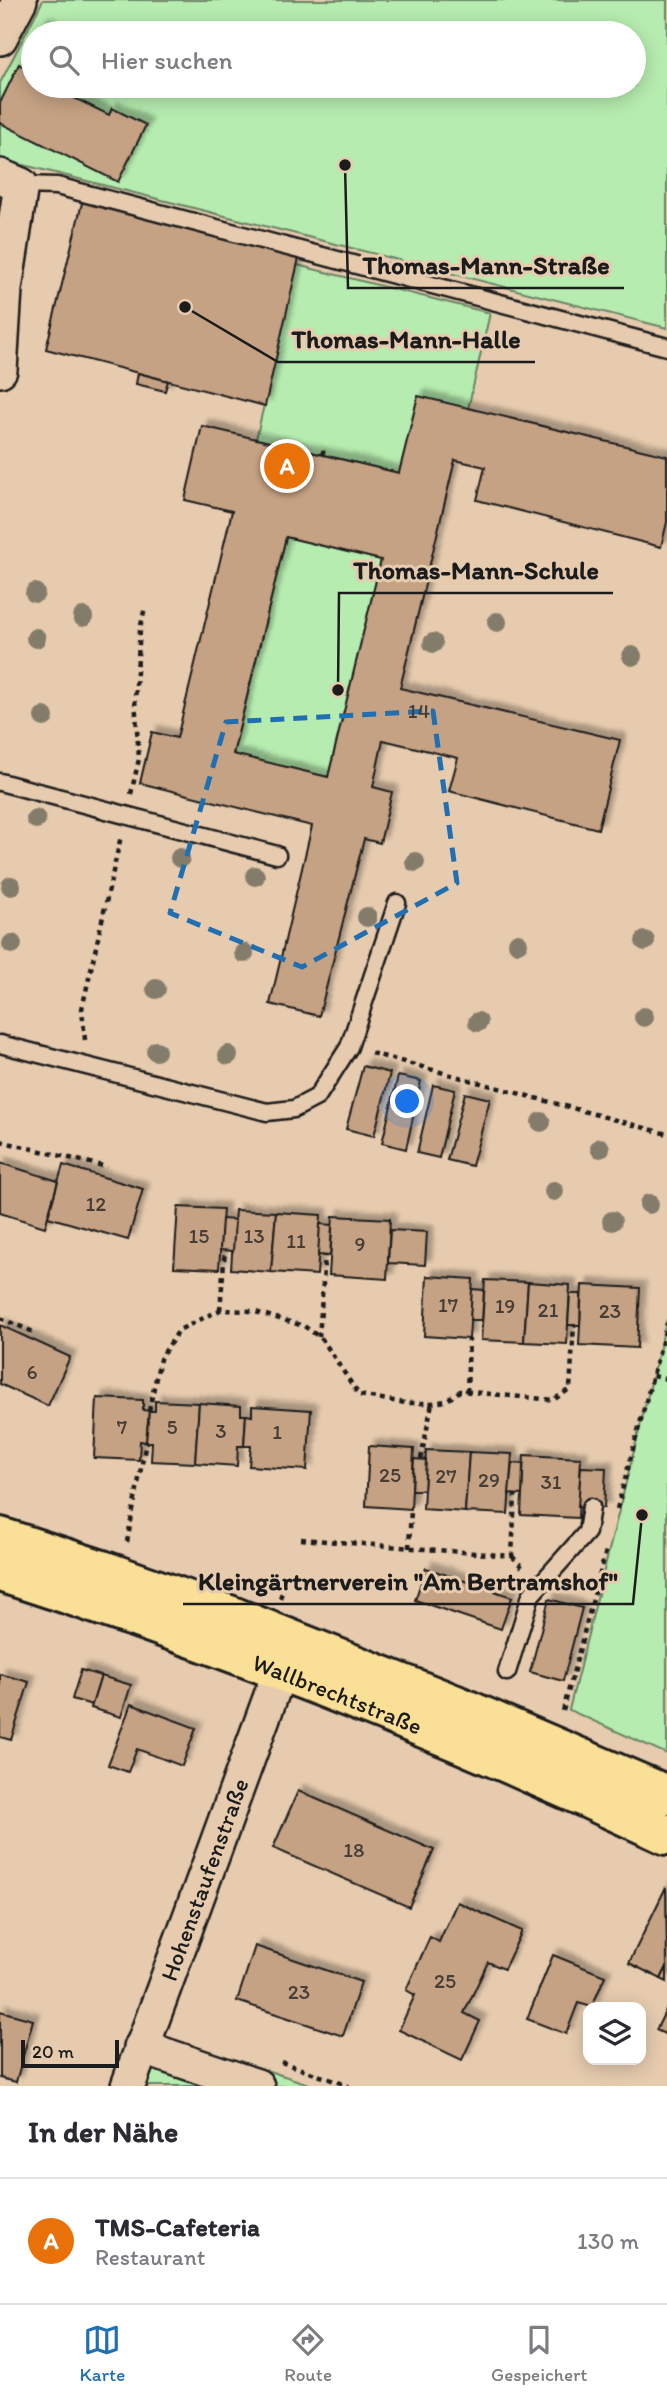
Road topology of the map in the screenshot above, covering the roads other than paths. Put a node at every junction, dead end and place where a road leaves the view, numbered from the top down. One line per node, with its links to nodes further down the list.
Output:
1 (20, 0): 2 (street)
2 (0, 38)
3 (11, 181): 4 (lane); 5 (street)
4 (667, 347)
5 (0, 370)
6 (0, 782): 7 (lane)
7 (277, 855)
8 (397, 903): 9 (lane)
9 (0, 1044)
10 (591, 1507): 14 (lane)
11 (0, 1537): 15 (main road, Wallbrechtstraße)
12 (0, 1572): 13 (main road, Wallbrechtstraße)
13 (280, 1671): 16 (main road, Wallbrechtstraße); 17 (street, Hohenstaufenstraße)
14 (507, 1672)
15 (667, 1795)
16 (667, 1835)
17 (141, 2047): 18 (street, Hohenstaufenstraße); 19 (street)
18 (128, 2086)
19 (257, 2086)

